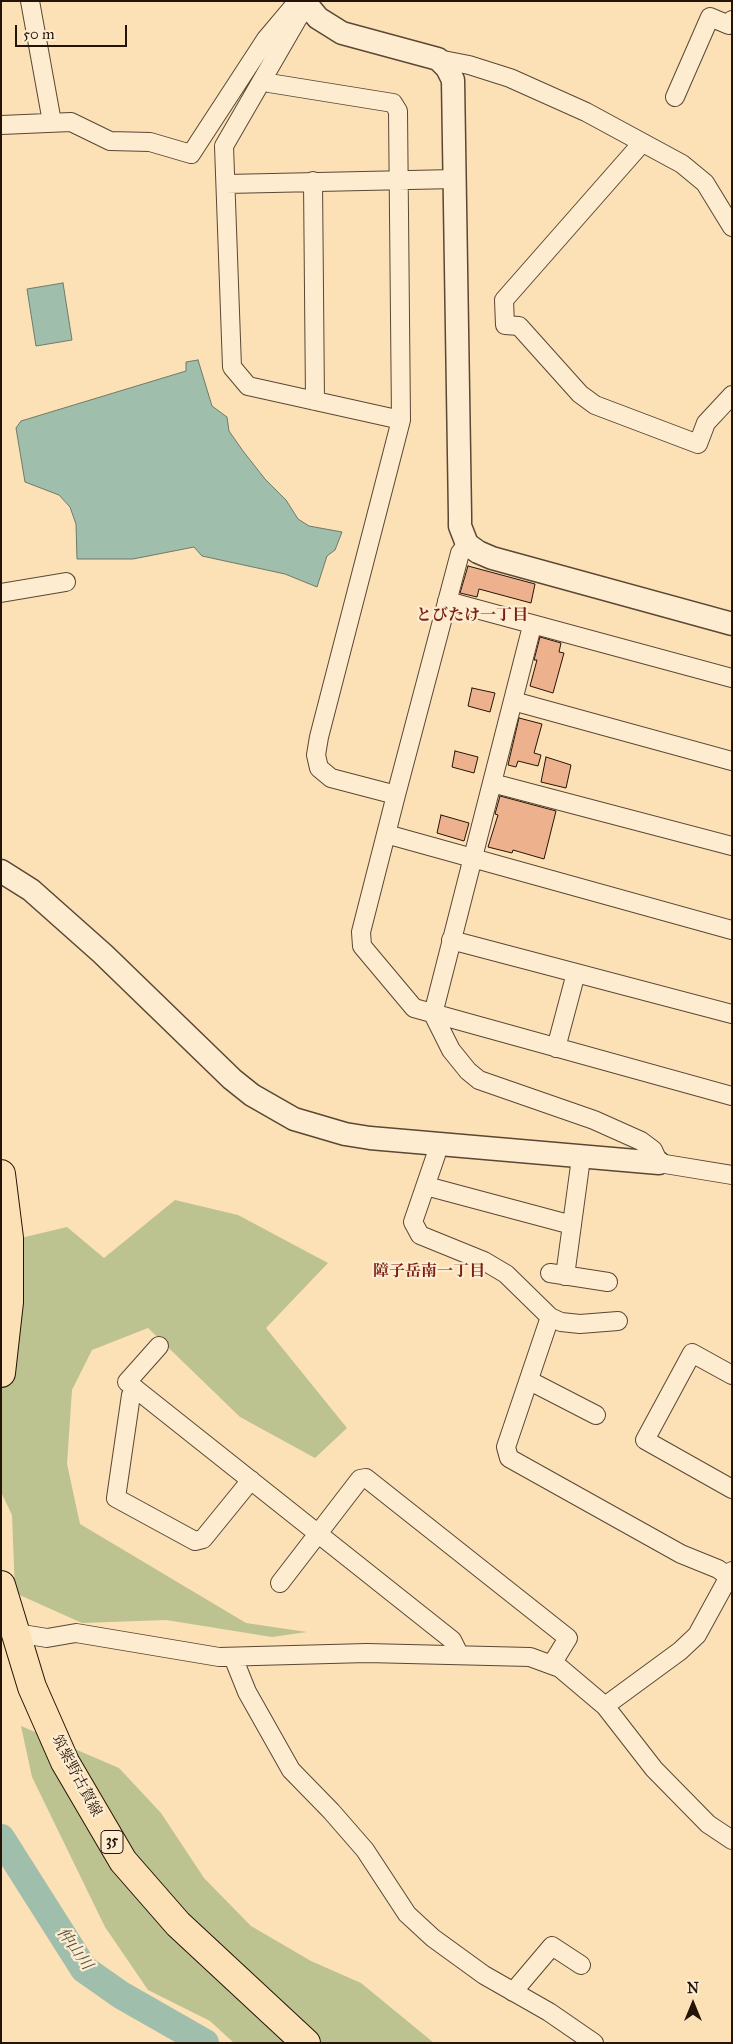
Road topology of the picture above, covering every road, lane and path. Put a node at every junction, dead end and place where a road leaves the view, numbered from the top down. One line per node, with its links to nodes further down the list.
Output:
1 (30, 1): 7 (street)
2 (303, 3): 4 (street); 5 (street); 7 (street)
3 (731, 24): 6 (street)
4 (438, 59): 9 (street); 11 (street)
5 (262, 80): 10 (street); 13 (street)
6 (675, 98)
7 (52, 122): 8 (street)
8 (1, 125)
9 (642, 144): 14 (street); 15 (street)
10 (398, 179): 11 (street); 12 (street); 17 (street)
11 (455, 179): 18 (street)
12 (313, 182): 13 (street); 16 (street)
13 (226, 184): 16 (street)
14 (732, 227)
15 (732, 395)
16 (315, 401): 17 (street)
17 (401, 420): 28 (street)
18 (467, 544): 21 (street); 22 (street)
19 (66, 582): 20 (street)
20 (1, 593)
21 (447, 601): 23 (street); 28 (street)
22 (732, 624)
23 (532, 626): 24 (street); 25 (street)
24 (732, 678)
25 (513, 701): 26 (street); 27 (street)
26 (732, 761)
27 (492, 783): 30 (street); 31 (street)
28 (396, 795): 29 (street)
29 (386, 834): 31 (street); 36 (street)
30 (732, 846)
31 (472, 859): 33 (street); 34 (street)
32 (1, 871): 40 (street)
33 (732, 930)
34 (451, 940): 35 (street); 36 (street)
35 (576, 972): 37 (street); 38 (street)
36 (433, 1014): 38 (street); 42 (street)
37 (732, 1014)
38 (556, 1048): 39 (street)
39 (732, 1096)
40 (437, 1142): 41 (street); 45 (street)
41 (581, 1158): 42 (street); 46 (street)
42 (659, 1163): 44 (street)
43 (1, 1174): 51 (main road)
44 (732, 1175)
45 (426, 1186): 46 (street); 48 (street)
46 (572, 1225): 47 (street)
47 (608, 1282)
48 (550, 1317): 49 (street); 53 (street)
49 (618, 1321)
50 (159, 1346): 54 (street)
51 (1, 1373)
52 (732, 1375): 57 (street)
53 (530, 1381): 55 (street); 59 (street)
54 (136, 1389): 56 (street); 56 (street)
55 (596, 1415)
56 (251, 1480): 58 (street)
57 (732, 1489)
58 (318, 1533): 60 (street); 63 (street); 65 (street)
59 (730, 1574): 66 (street)
60 (280, 1583)
61 (1, 1585): 62 (main road, 筑紫野古賀線 / 35)
62 (16, 1633): 64 (street); 70 (main road, 筑紫野古賀線 / 35)
63 (459, 1654): 64 (street); 65 (street)
64 (233, 1657): 69 (street)
65 (552, 1664): 66 (street)
66 (605, 1706): 67 (street)
67 (732, 1840)
68 (581, 1965): 69 (street)
69 (513, 1992): 71 (street)
70 (306, 2043)
71 (594, 2043)

